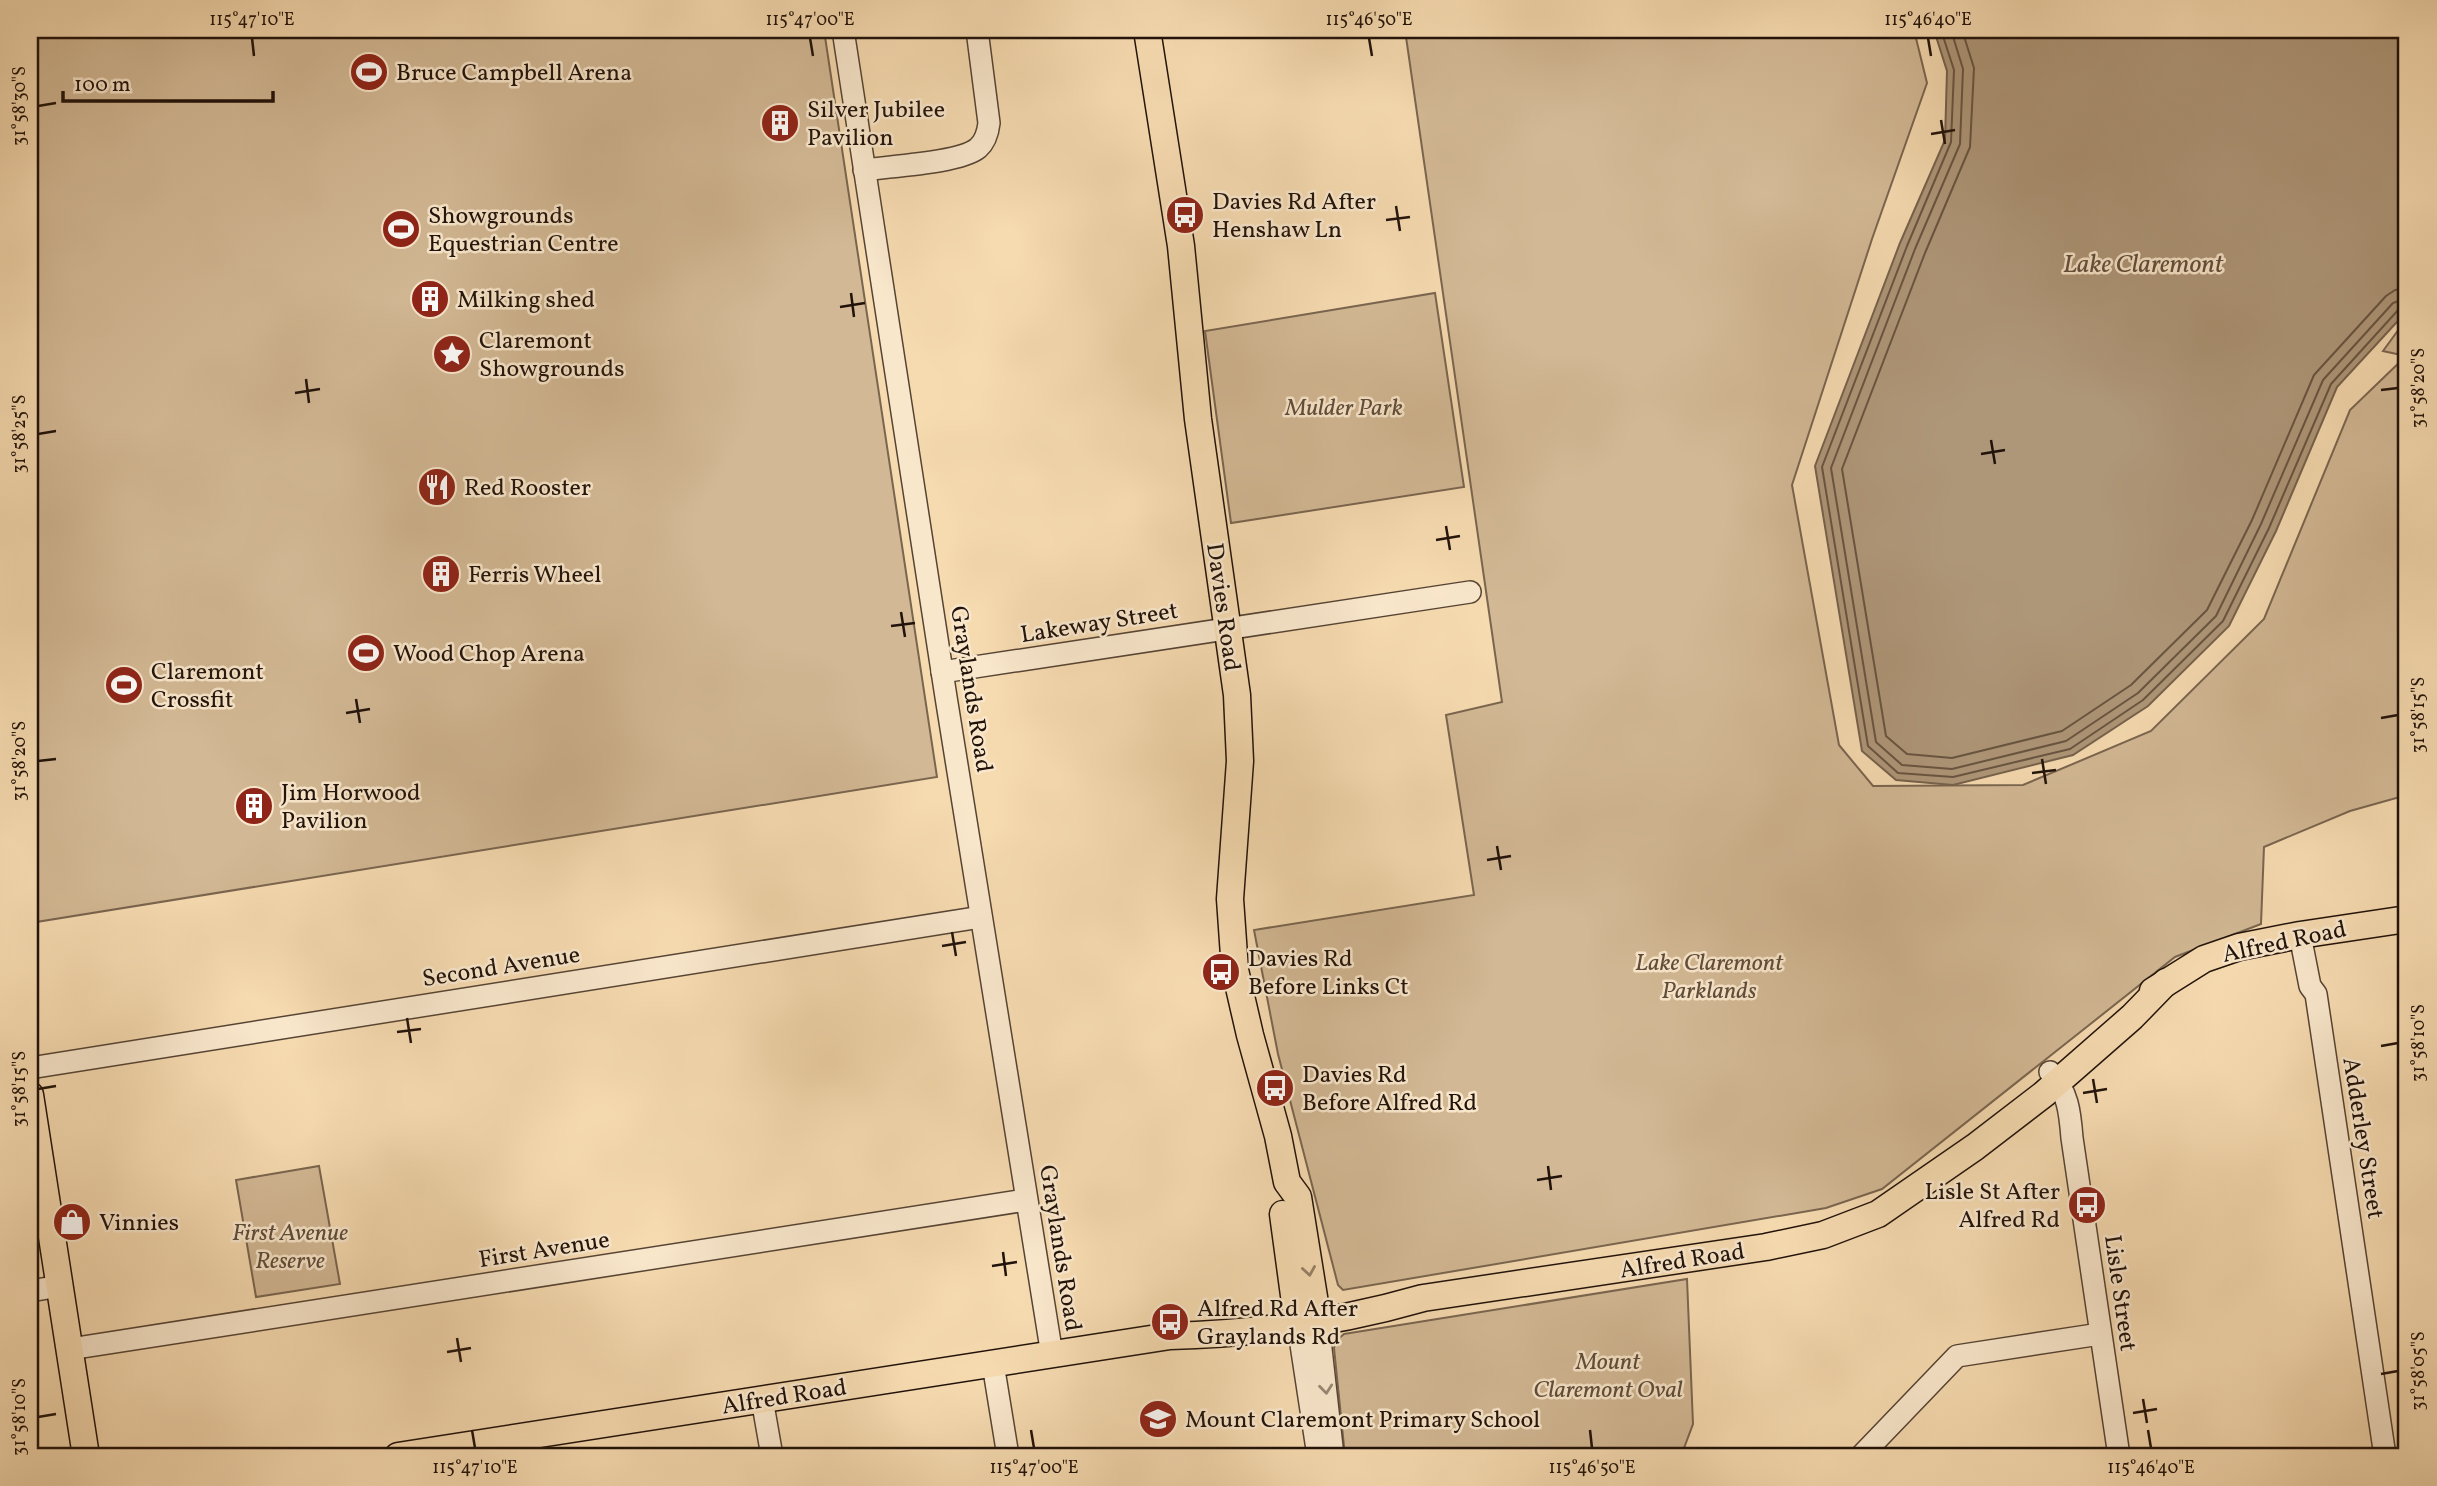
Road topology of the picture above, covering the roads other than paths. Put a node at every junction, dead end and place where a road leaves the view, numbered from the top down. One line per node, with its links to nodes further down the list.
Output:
1 (843, 30): 4 (street, Graylands Road)
2 (976, 30): 4 (street)
3 (1147, 30): 6 (main road, Davies Road)
4 (864, 170): 7 (street, Graylands Road)
5 (1470, 592): 6 (street, Lakeway Street)
6 (1227, 629): 7 (street, Lakeway Street); 17 (main road, Davies Road)
7 (942, 672): 8 (street, Graylands Road)
8 (981, 917): 11 (street, Second Avenue); 14 (street, Graylands Road)
9 (2407, 919): 10 (main road, Alfred Road)
10 (2307, 934): 12 (main road, Alfred Road); 31 (street, Adderley Street)
11 (30, 1068)
12 (2047, 1083): 17 (main road, Alfred Road); 18 (street, Lisle Street)
13 (30, 1095): 15 (main road)
14 (1026, 1199): 19 (street, First Avenue); 20 (street, Graylands Road)
15 (60, 1286): 16 (street); 19 (main road)
16 (30, 1291)
17 (1306, 1315): 20 (main road, Alfred Road); 27 (street); 28 (street, one-way to 28)
18 (2100, 1334): 29 (street); 30 (street, Lisle Street)
19 (70, 1349): 23 (main road)
20 (1052, 1355): 21 (main road, Alfred Road)
21 (993, 1364): 22 (main road, Alfred Road); 26 (street)
22 (762, 1399): 24 (main road, Alfred Road); 25 (street)
23 (86, 1456)
24 (398, 1456)
25 (772, 1456)
26 (1008, 1456)
27 (1318, 1456)
28 (1333, 1456)
29 (1861, 1456)
30 (2119, 1456)
31 (2385, 1456)

